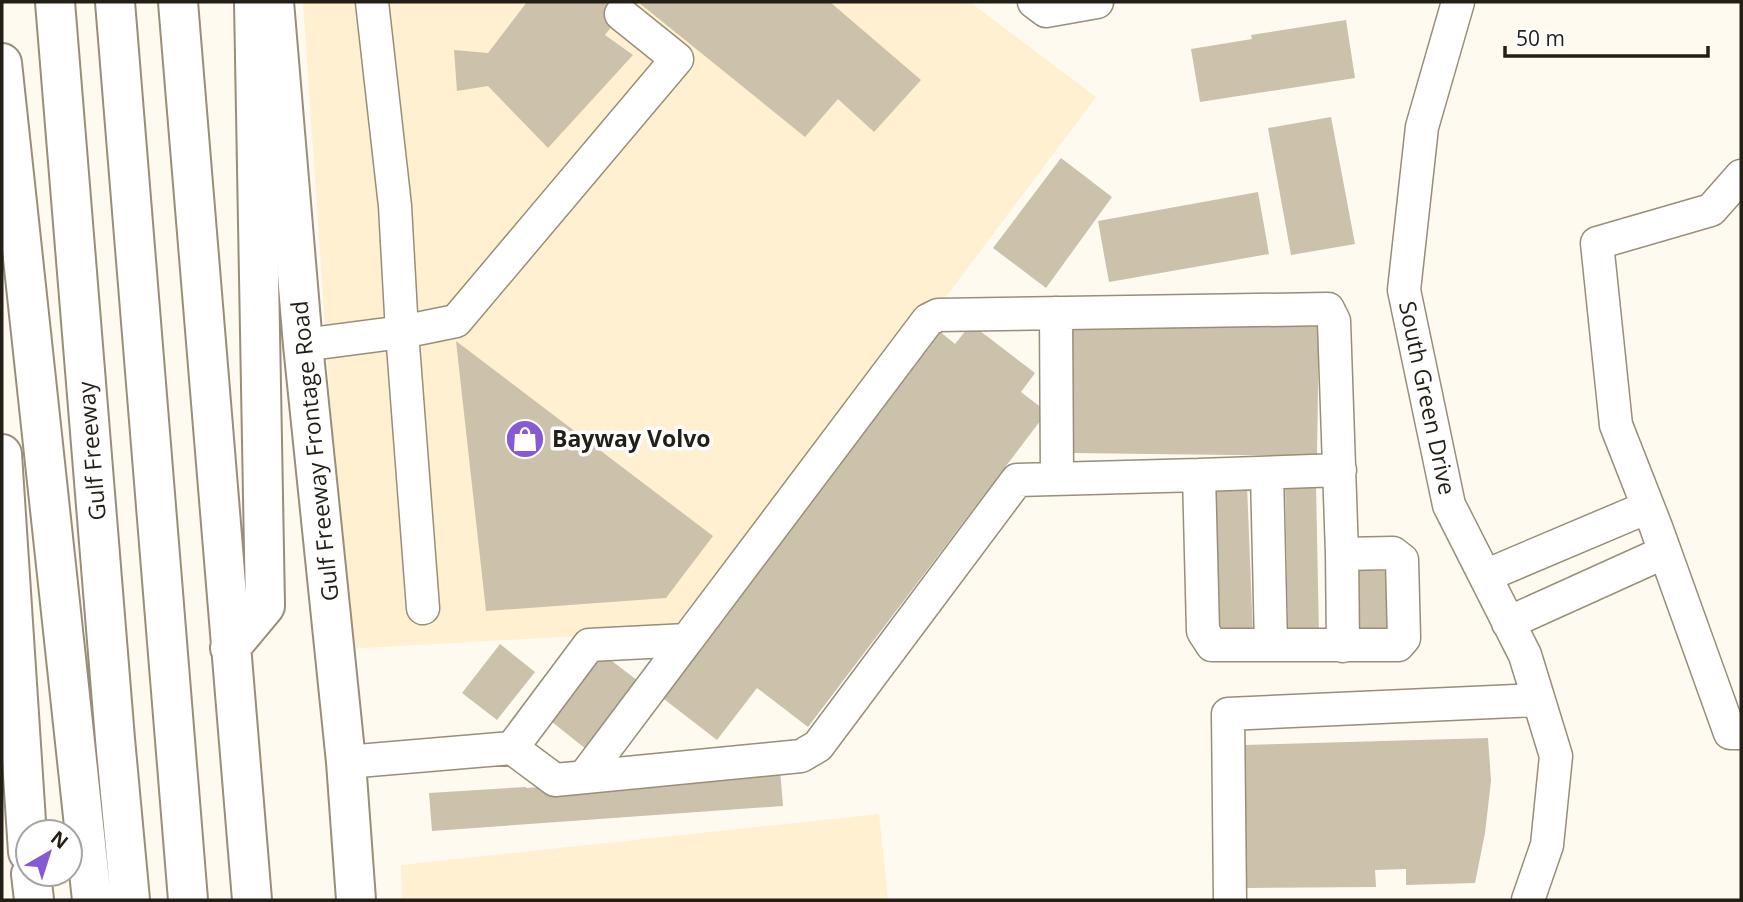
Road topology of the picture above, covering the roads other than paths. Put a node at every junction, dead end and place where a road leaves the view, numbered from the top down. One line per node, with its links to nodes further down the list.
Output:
1 (55, 2): 40 (main road, Gulf Freeway)
2 (115, 2): 41 (main road)
3 (178, 2): 32 (main road)
4 (254, 2): 32 (main road)
5 (274, 2): 15 (main road, Gulf Freeway Frontage Road)
6 (372, 2): 14 (street)
7 (1034, 2): 8 (street)
8 (1097, 2)
9 (1458, 2): 26 (street, South Green Drive)
10 (621, 14): 14 (street)
11 (2, 64): 39 (main road)
12 (1741, 176): 21 (street)
13 (1056, 313): 17 (street); 20 (street); 29 (street)
14 (402, 332): 15 (street); 27 (street)
15 (303, 345): 36 (main road, Gulf Freeway Frontage Road)
16 (2, 454): 38 (main road)
17 (1340, 470): 18 (street); 24 (street)
18 (1267, 473): 19 (street); 30 (street)
19 (1199, 475): 20 (street); 30 (street)
20 (1057, 479): 37 (street)
21 (1648, 507): 22 (street); 23 (street)
22 (1597, 529): 25 (street); 26 (street)
23 (1665, 552): 25 (street); 34 (street)
24 (1342, 554): 31 (street); 31 (street)
25 (1614, 575): 28 (street)
26 (1485, 576): 28 (street, South Green Drive)
27 (423, 608)
28 (1508, 623): 33 (street, South Green Drive)
29 (687, 640): 35 (street); 37 (street)
30 (1271, 645): 31 (street)
31 (1343, 646)
32 (230, 648): 42 (main road)
33 (1538, 700): 44 (street); 45 (street, South Green Drive)
34 (1741, 733)
35 (512, 748): 36 (street); 37 (street)
36 (346, 762): 43 (main road, Gulf Freeway Frontage Road)
37 (584, 777)
38 (17, 818)
39 (92, 900)
40 (130, 900)
41 (188, 900)
42 (252, 900)
43 (356, 900)
44 (1230, 900)
45 (1528, 900)

